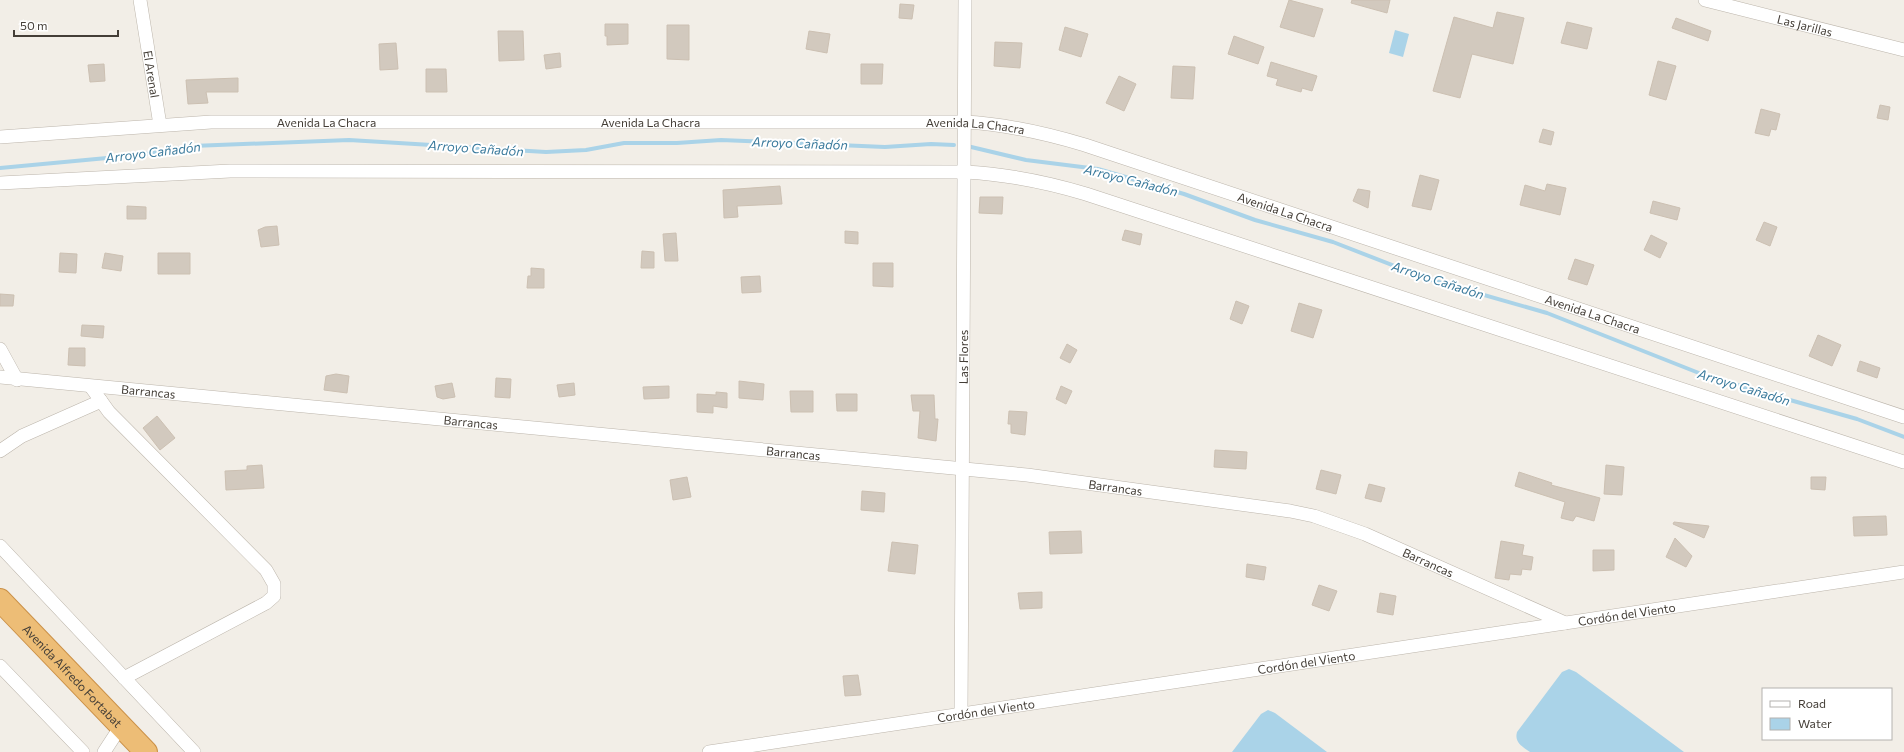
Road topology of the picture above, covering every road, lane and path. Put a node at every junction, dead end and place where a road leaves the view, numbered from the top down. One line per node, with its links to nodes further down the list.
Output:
1 (140, 0): 6 (street, El Arenal)
2 (965, 0): 5 (street, Las Flores)
3 (1705, 0): 4 (street, Las Jarillas)
4 (1904, 50)
5 (964, 122): 6 (street, Avenida La Chacra); 8 (street, Las Flores); 15 (street, Avenida La Chacra)
6 (160, 125): 7 (street, Avenida La Chacra)
7 (0, 137)
8 (964, 172): 9 (street); 17 (street); 18 (street, Las Flores)
9 (0, 183)
10 (0, 349): 12 (street)
11 (0, 377): 12 (street, Barrancas)
12 (17, 380): 13 (street, Barrancas)
13 (90, 387): 14 (street); 18 (street, Barrancas)
14 (101, 401): 16 (street); 24 (street)
15 (1904, 417)
16 (0, 451)
17 (1904, 462)
18 (962, 469): 22 (street, Barrancas); 25 (street, Las Flores)
19 (0, 546): 24 (street)
20 (1904, 572): 22 (street, Cordón del Viento)
21 (0, 600): 26 (highway, Avenida Alfredo Fortabat)
22 (1565, 623): 25 (street, Cordón del Viento)
23 (0, 666): 27 (street)
24 (124, 678): 30 (street)
25 (961, 714): 31 (street, Cordón del Viento)
26 (121, 726): 28 (street); 29 (highway, Avenida Alfredo Fortabat)
27 (83, 752)
28 (104, 752)
29 (146, 752)
30 (194, 752)
31 (709, 752)

